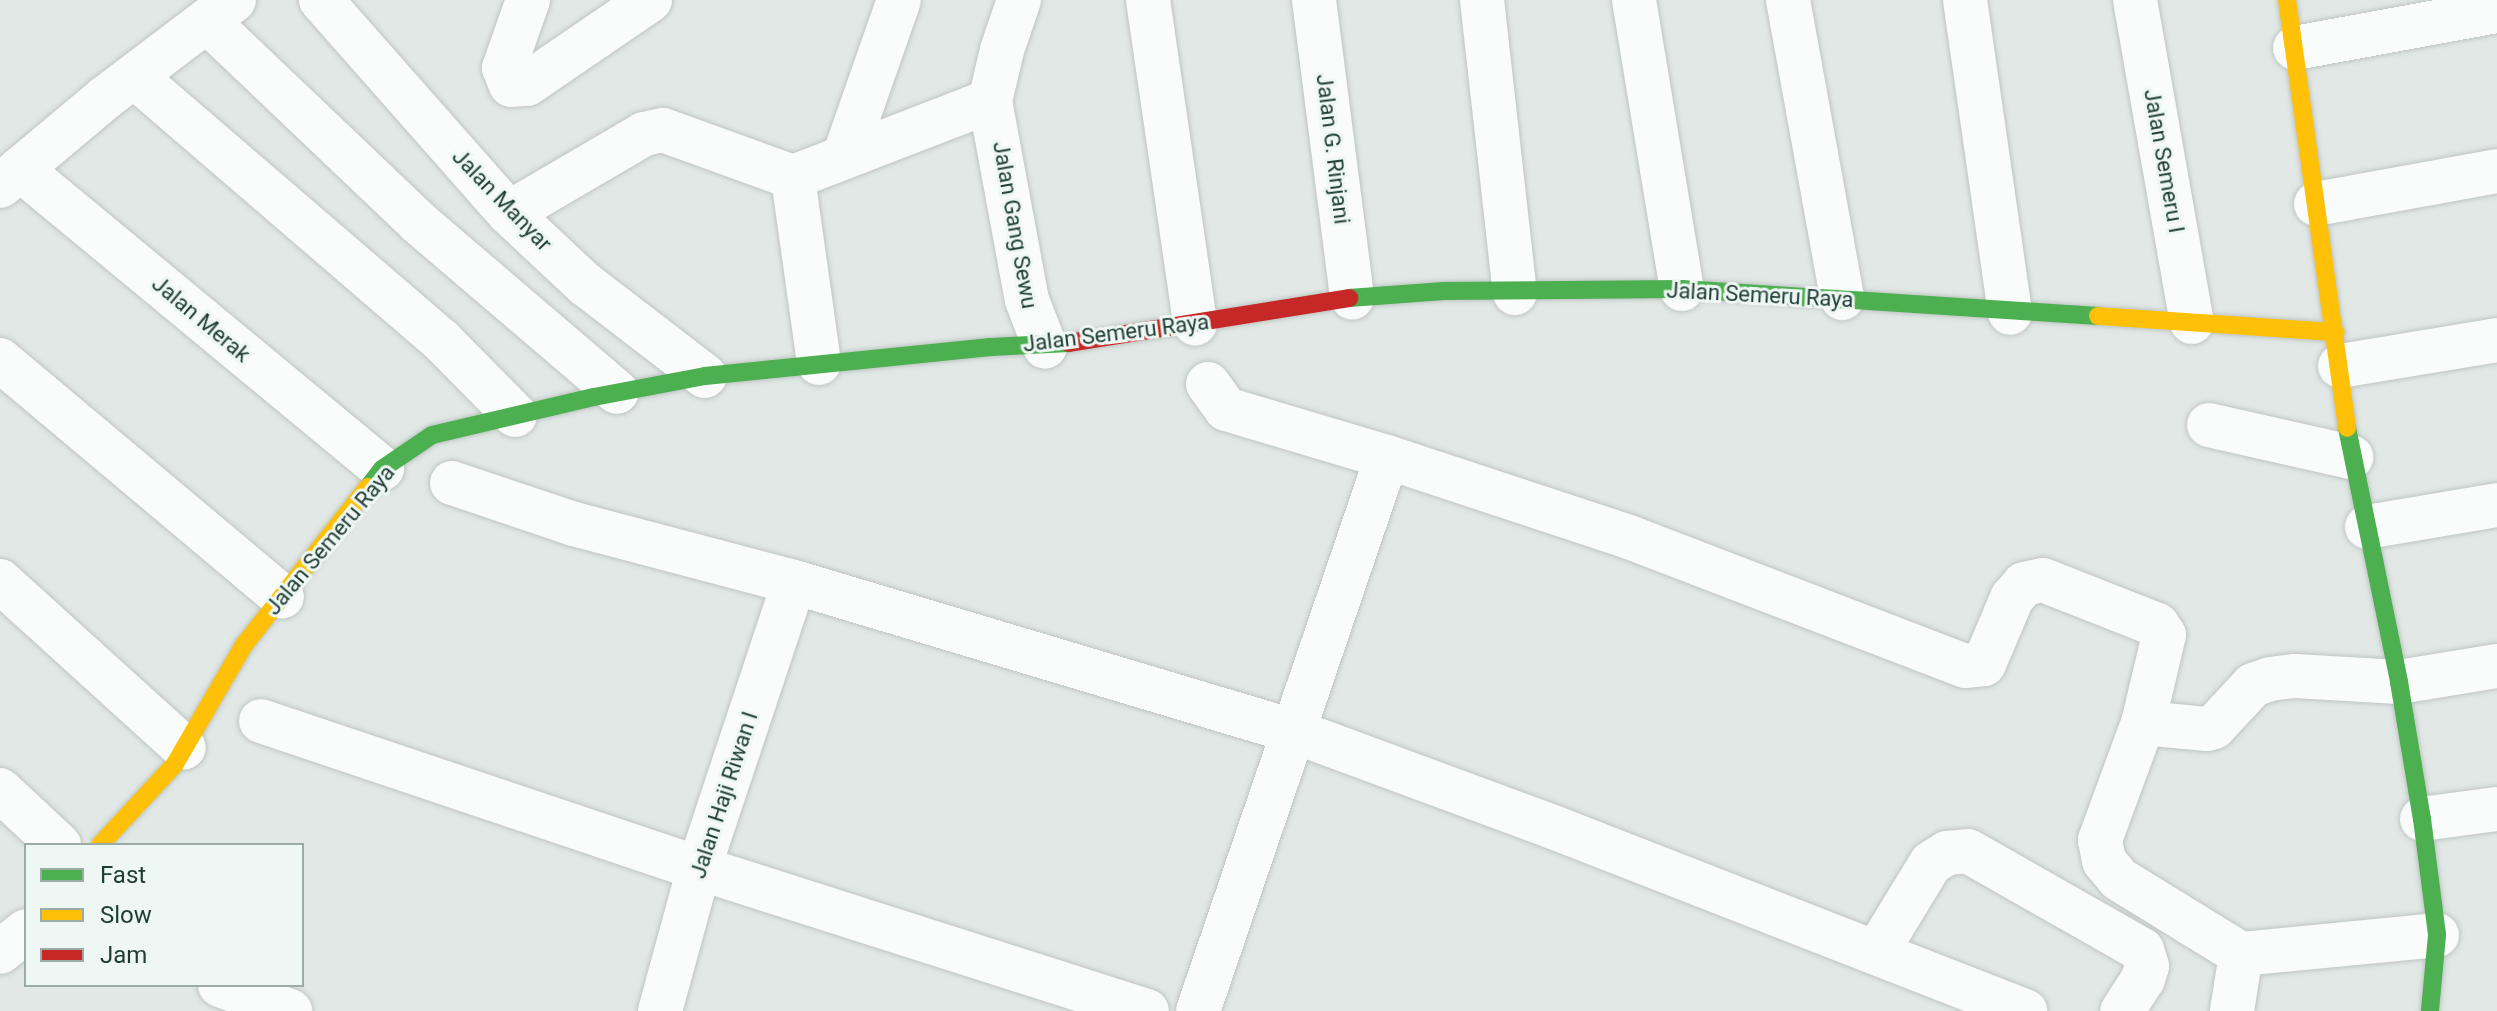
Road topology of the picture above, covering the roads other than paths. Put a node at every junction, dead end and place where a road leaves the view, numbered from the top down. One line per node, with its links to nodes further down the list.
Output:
1 (321, 0): 24 (street, Jalan Manyar)
2 (528, 0): 3 (street)
3 (650, 0)
4 (899, 0): 19 (street)
5 (1019, 0): 18 (street)
6 (1148, 0): 31 (street)
7 (1314, 0): 27 (street, Jalan G. Rinjani)
8 (1482, 0): 26 (street)
9 (1634, 0): 25 (street)
10 (1788, 0): 28 (street)
11 (1965, 0): 29 (street)
12 (2135, 0): 30 (street, Jalan Semeru I)
13 (2287, 0): 16 (street)
14 (221, 11): 17 (street); 39 (street)
15 (2497, 11): 16 (street)
16 (2295, 48): 23 (street)
17 (135, 77): 21 (street); 40 (street)
18 (990, 101): 19 (street); 33 (street, Jalan Gang Sewu)
19 (844, 157): 22 (street)
20 (2497, 171): 23 (street)
21 (10, 177): 44 (street, Jalan Merak)
22 (793, 177): 24 (street); 36 (street)
23 (2316, 204): 34 (street)
24 (509, 213): 37 (street, Jalan Manyar)
25 (1682, 289): 26 (street, Jalan Semeru Raya); 28 (street, Jalan Semeru Raya)
26 (1515, 293): 27 (street, Jalan Semeru Raya)
27 (1352, 298): 31 (street, Jalan Semeru Raya)
28 (1842, 298): 29 (street, Jalan Semeru Raya)
29 (2010, 313): 30 (street, Jalan Semeru Raya)
30 (2192, 322): 34 (street, Jalan Semeru Raya)
31 (1195, 324): 33 (street, Jalan Semeru Raya)
32 (2497, 340): 34 (street)
33 (1045, 347): 36 (street, Jalan Semeru Raya)
34 (2338, 349): 43 (street)
35 (0, 360): 50 (street)
36 (819, 363): 37 (street, Jalan Semeru Raya)
37 (705, 376): 39 (street, Jalan Semeru Raya)
38 (1208, 384): 42 (street)
39 (617, 392): 40 (street, Jalan Semeru Raya)
40 (515, 415): 44 (street, Jalan Semeru Raya)
41 (2209, 425): 43 (street)
42 (1387, 457): 54 (street); 55 (street)
43 (2351, 457): 47 (street)
44 (382, 469): 50 (street, Jalan Semeru Raya)
45 (452, 483): 49 (street)
46 (2497, 505): 47 (street)
47 (2367, 527): 52 (street)
48 (0, 581): 56 (street)
49 (794, 582): 55 (street); 62 (street, Jalan Haji Riwan I)
50 (282, 597): 56 (street, Jalan Semeru Raya)
51 (2497, 666): 52 (street)
52 (2399, 682): 54 (street); 59 (street)
53 (261, 721): 62 (street)
54 (2143, 723): 67 (street)
55 (1296, 732): 66 (street); 72 (street)
56 (184, 748): 61 (street, Jalan Semeru Raya)
57 (0, 790): 60 (street)
58 (2497, 809): 59 (street)
59 (2422, 819): 64 (street)
60 (57, 843)
61 (102, 843)
62 (699, 868): 70 (street, Jalan Haji Riwan I); 71 (street)
63 (24, 933): 65 (street)
64 (2437, 935): 67 (street); 76 (street)
65 (0, 952)
66 (1876, 953): 73 (street); 74 (street)
67 (2241, 954): 75 (street)
68 (225, 987): 69 (street)
69 (290, 1011)
70 (660, 1011)
71 (1147, 1011)
72 (1198, 1011)
73 (2025, 1011)
74 (2122, 1011)
75 (2232, 1011)
76 (2430, 1011)

